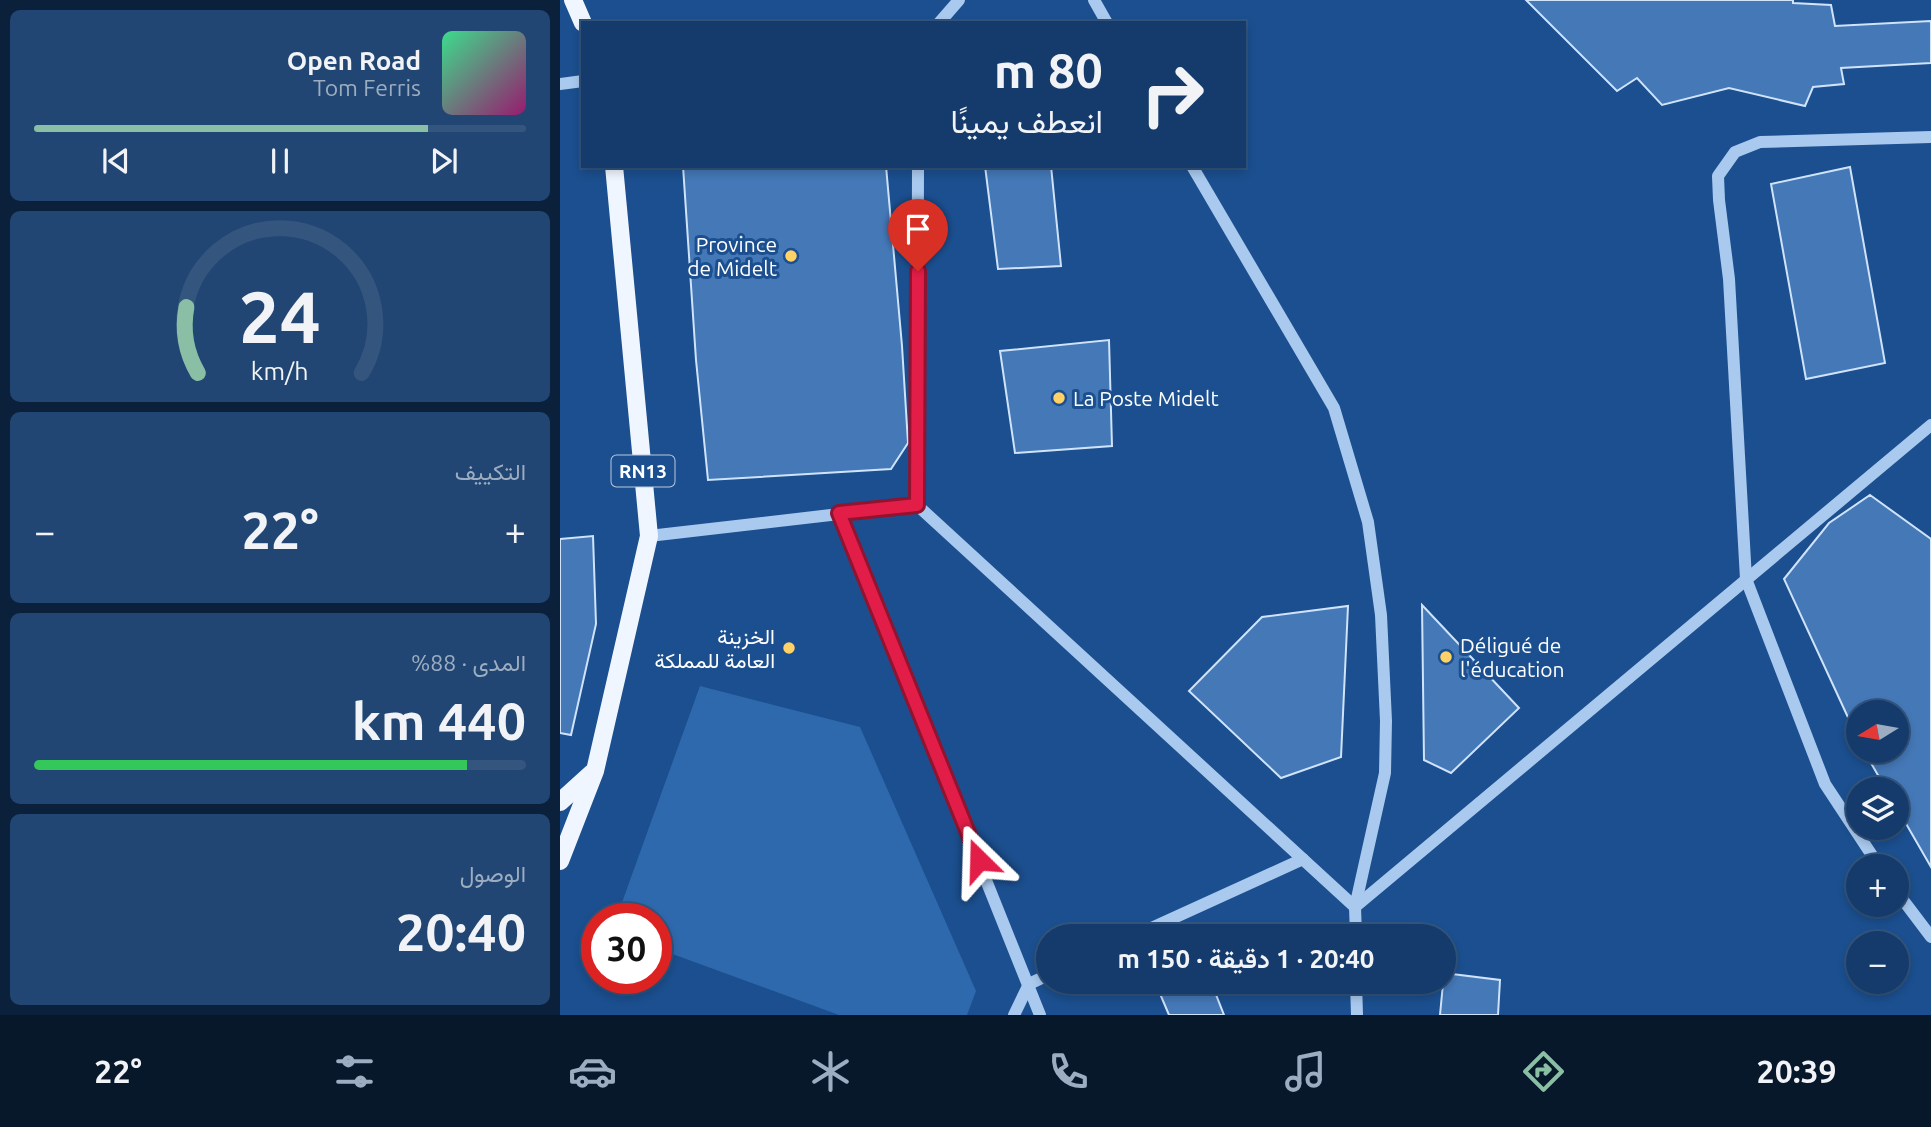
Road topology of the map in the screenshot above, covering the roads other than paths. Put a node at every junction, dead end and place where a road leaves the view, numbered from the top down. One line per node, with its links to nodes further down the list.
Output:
1 (573, 0): 4 (main road)
2 (959, 0): 5 (street)
3 (1094, 0): 6 (street)
4 (582, 21)
5 (941, 21)
6 (1106, 21)
7 (581, 81): 8 (street)
8 (560, 84)
9 (1931, 137): 17 (street)
10 (614, 168): 16 (main road, RN13)
11 (918, 168): 14 (street)
12 (1193, 168): 23 (street)
13 (1931, 425): 17 (street)
14 (917, 505): 15 (street); 21 (street)
15 (839, 513): 16 (street); 29 (street)
16 (649, 536): 18 (main road, RN13)
17 (1746, 579): 20 (street); 23 (street)
18 (595, 771): 19 (main road); 22 (main road, RN13)
19 (560, 802)
20 (1871, 854)
21 (1303, 859): 23 (street); 25 (street)
22 (560, 861)
23 (1356, 907): 26 (street)
24 (1909, 908): 27 (street)
25 (1160, 924)
26 (1356, 924)
27 (1931, 937)
28 (1036, 981): 29 (street)
29 (1029, 984): 31 (street); 32 (street)
30 (1356, 994): 33 (street)
31 (1014, 1015)
32 (1040, 1015)
33 (1357, 1015)

